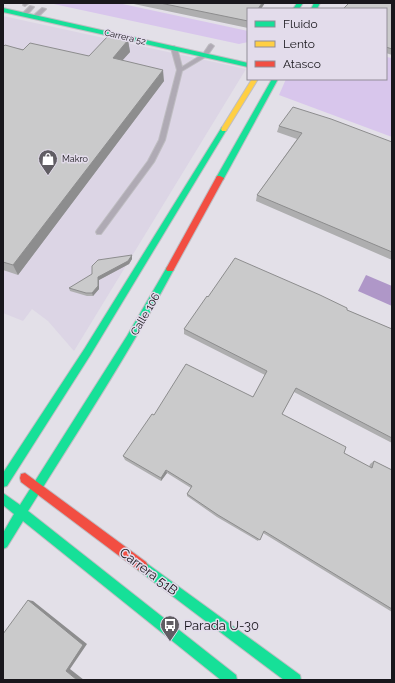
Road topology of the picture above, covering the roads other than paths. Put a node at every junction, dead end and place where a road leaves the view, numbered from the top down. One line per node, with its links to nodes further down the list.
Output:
1 (14, 3): 2 (street, Carrera 52)
2 (27, 7): 3 (street, Carrera 52); 4 (street, Carrera 52); 5 (street, Carrera 52)
3 (3, 10)
4 (47, 10): 5 (lane)
5 (35, 17): 7 (street, Carrera 52)
6 (211, 46): 8 (lane)
7 (174, 48): 8 (street, Carrera 52); 10 (lane)
8 (205, 55): 9 (street, Carrera 52); 10 (lane)
9 (247, 65)
10 (180, 70): 13 (lane)
11 (254, 80): 15 (street)
12 (274, 80): 17 (street, Calle 106)
13 (99, 232)
14 (3, 462): 15 (street, Carrera 51B)
15 (12, 468): 16 (street); 17 (street, Carrera 51B)
16 (3, 482)
17 (37, 487): 19 (street, Calle 106); 22 (street, Carrera 51B)
18 (3, 498): 19 (street)
19 (21, 512): 20 (street, Calle 106); 21 (street)
20 (3, 543)
21 (231, 680)
22 (295, 680)

